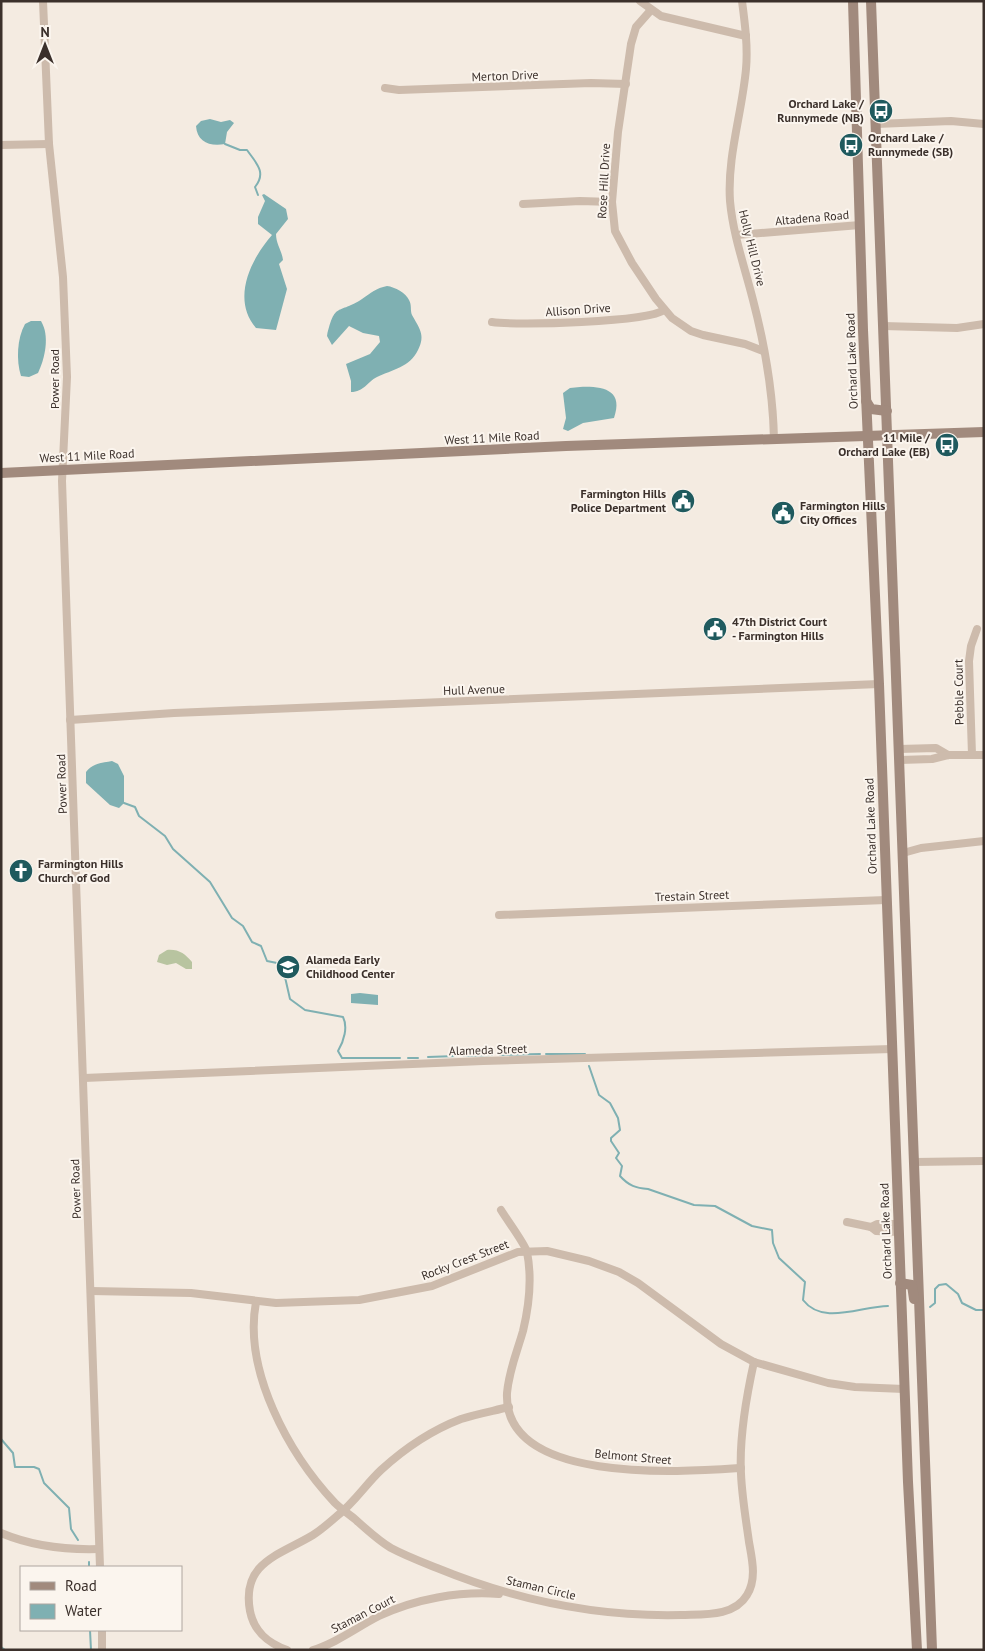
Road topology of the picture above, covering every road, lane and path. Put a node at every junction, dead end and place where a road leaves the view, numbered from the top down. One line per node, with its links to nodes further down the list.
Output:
1 (43, 1): 12 (street, Power Road)
2 (640, 1): 6 (street)
3 (742, 1): 7 (street, Holly Hill Drive)
4 (853, 1): 14 (main road, Orchard Lake Road)
5 (871, 1): 10 (main road)
6 (650, 10): 7 (street); 8 (street, Rose Hill Drive)
7 (746, 36): 20 (street, Holly Hill Drive)
8 (626, 84): 9 (street, Merton Drive); 16 (street, Rose Hill Drive)
9 (384, 88)
10 (876, 124): 11 (street); 15 (main road)
11 (984, 124)
12 (49, 144): 13 (street); 33 (street, Power Road)
13 (1, 145)
14 (859, 174): 15 (main road); 18 (main road, Orchard Lake Road)
15 (878, 187): 19 (main road)
16 (612, 202): 17 (street); 21 (street, Rose Hill Drive)
17 (523, 204)
18 (860, 225): 19 (main road); 20 (street, Altadena Road); 26 (main road, Orchard Lake Road)
19 (880, 226): 24 (main road)
20 (736, 235): 25 (street, Holly Hill Drive)
21 (664, 310): 22 (street, Allison Drive); 25 (street, Rose Hill Drive)
22 (492, 322)
23 (984, 324): 24 (street)
24 (883, 326): 27 (main road)
25 (763, 351): 31 (street, Holly Hill Drive)
26 (866, 401): 27 (main road); 29 (main road, Orchard Lake Road)
27 (888, 411): 30 (main road)
28 (984, 432): 30 (main road, West 11 Mile Road)
29 (867, 436): 30 (main road, West 11 Mile Road); 31 (main road, West 11 Mile Road); 32 (main road, Orchard Lake Road)
30 (888, 436): 34 (main road)
31 (774, 439): 33 (main road, West 11 Mile Road)
32 (869, 462): 34 (main road); 36 (main road, Orchard Lake Road)
33 (62, 470): 35 (main road, West 11 Mile Road); 42 (street, Power Road)
34 (890, 470): 37 (main road)
35 (1, 473)
36 (875, 612): 37 (main road); 40 (main road, Orchard Lake Road)
37 (895, 620): 39 (main road)
38 (976, 629): 45 (street, Pebble Court)
39 (896, 638): 40 (main road); 43 (main road)
40 (877, 639): 41 (main road, Orchard Lake Road)
41 (879, 684): 42 (street, Hull Avenue); 47 (main road); 49 (main road, Orchard Lake Road)
42 (70, 720): 56 (street, Power Road)
43 (899, 748): 44 (street); 47 (main road)
44 (948, 755): 45 (street); 47 (street)
45 (972, 755): 46 (street)
46 (984, 755)
47 (900, 764): 50 (main road)
48 (984, 841): 50 (street)
49 (884, 845): 50 (main road); 51 (main road, Orchard Lake Road)
50 (904, 853): 54 (main road)
51 (886, 900): 52 (street, Trestain Street); 53 (main road, Orchard Lake Road)
52 (499, 915)
53 (888, 944): 54 (main road); 55 (main road, Orchard Lake Road)
54 (910, 1029): 58 (main road)
55 (892, 1049): 56 (street, Alameda Street); 57 (main road, Orchard Lake Road)
56 (84, 1078): 66 (street, Power Road)
57 (894, 1111): 58 (main road); 63 (main road, Orchard Lake Road)
58 (913, 1123): 60 (main road)
59 (984, 1161): 60 (street)
60 (915, 1162): 68 (main road)
61 (501, 1210): 64 (street)
62 (847, 1222): 63 (street)
63 (899, 1228): 65 (main road, Orchard Lake Road)
64 (527, 1250): 67 (street, Rocky Crest Street); 69 (street, Rocky Crest Street); 71 (street)
65 (900, 1283): 68 (main road); 70 (main road, Orchard Lake Road)
66 (91, 1290): 67 (street, Rocky Crest Street); 77 (street, Power Road)
67 (256, 1302): 75 (street, Staman Circle)
68 (922, 1348): 74 (main road)
69 (754, 1362): 70 (street, Rocky Crest Street); 72 (street, Staman Circle)
70 (904, 1389): 73 (main road, Orchard Lake Road)
71 (509, 1407): 72 (street, Belmont Street); 75 (street)
72 (741, 1468): 79 (street, Staman Circle)
73 (908, 1482): 74 (main road); 80 (main road, Orchard Lake Road)
74 (926, 1490): 81 (main road)
75 (344, 1509): 79 (street, Staman Circle); 84 (street)
76 (1, 1533): 77 (street)
77 (99, 1549): 78 (street, Power Road)
78 (100, 1566)
79 (514, 1595): 85 (street, Staman Court)
80 (914, 1602): 81 (main road); 86 (main road, Orchard Lake Road)
81 (932, 1609): 87 (main road)
82 (102, 1631): 83 (street)
83 (102, 1650)
84 (287, 1650)
85 (313, 1650)
86 (917, 1650)
87 (932, 1650)

